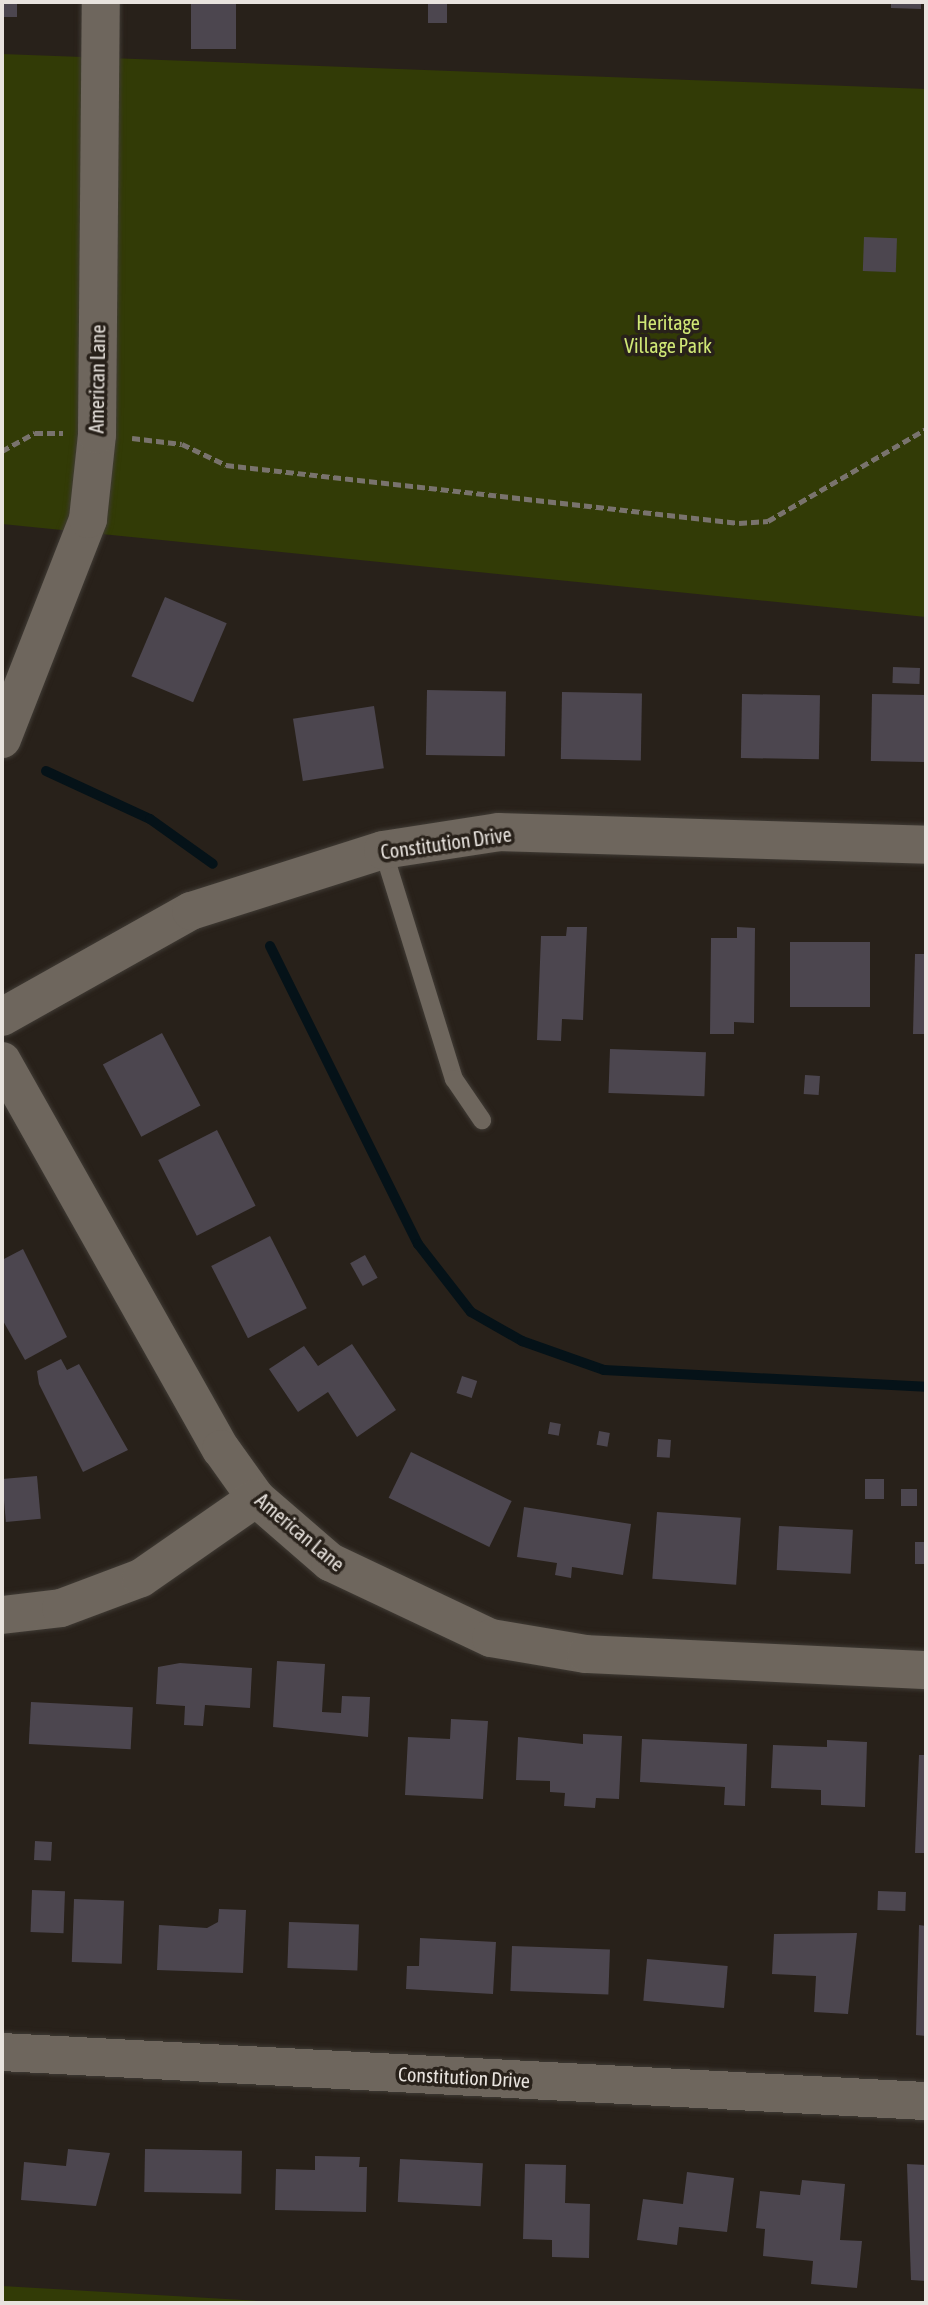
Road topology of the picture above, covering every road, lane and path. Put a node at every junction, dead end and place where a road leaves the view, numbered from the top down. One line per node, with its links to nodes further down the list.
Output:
1 (101, 2): 6 (street, American Lane)
2 (926, 429): 4 (path)
3 (64, 433): 5 (path)
4 (128, 437)
5 (2, 451)
6 (2, 739)
7 (926, 845): 8 (street, Constitution Drive)
8 (383, 850): 9 (street, Constitution Drive); 11 (lane)
9 (2, 1017)
10 (2, 1061): 12 (street, American Lane)
11 (482, 1120)
12 (256, 1498): 13 (street); 14 (street, American Lane)
13 (2, 1615)
14 (926, 1670)
15 (2, 2052): 16 (street, Constitution Drive)
16 (926, 2101)

